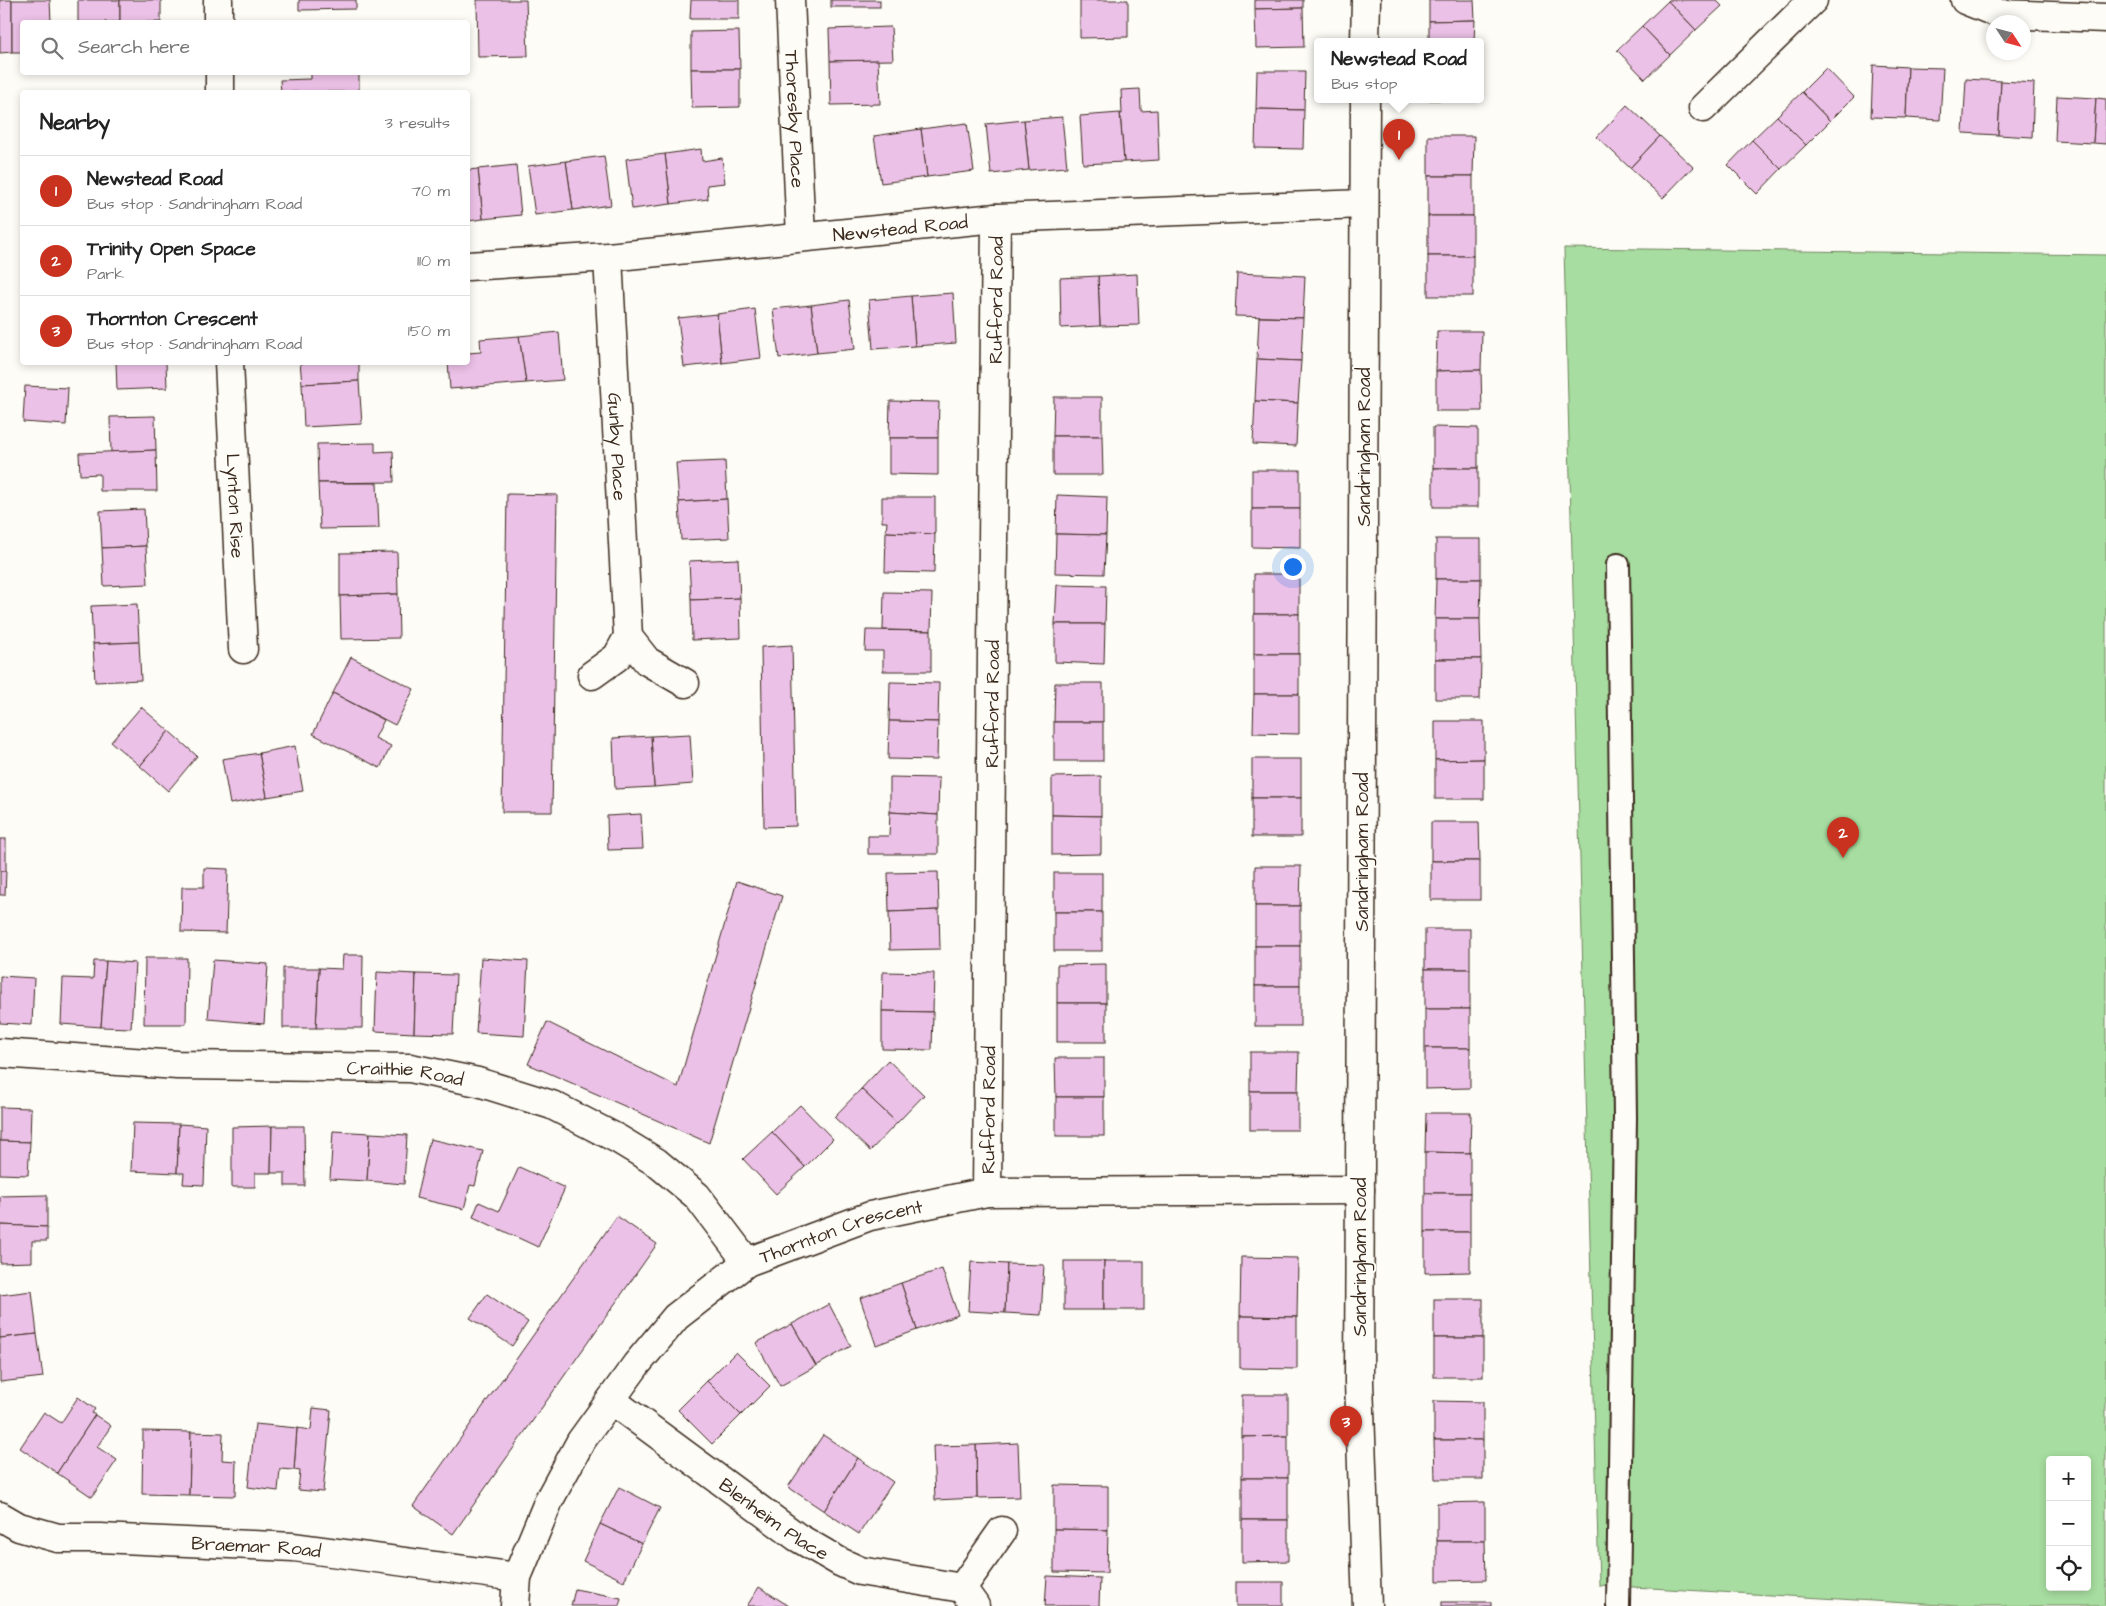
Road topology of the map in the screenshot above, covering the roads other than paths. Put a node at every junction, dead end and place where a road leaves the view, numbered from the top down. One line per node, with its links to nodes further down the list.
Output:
1 (218, 0): 7 (street)
2 (790, 0): 15 (street, Thoresby Place)
3 (1366, 0): 8 (street)
4 (1813, 0): 12 (street)
5 (1965, 0): 6 (street)
6 (2106, 18)
7 (218, 20)
8 (1365, 38)
9 (220, 75): 10 (street)
10 (220, 90)
11 (1365, 103): 13 (street, Sandringham Road)
12 (1703, 108)
13 (1364, 204): 14 (street, Newstead Road); 25 (street, Sandringham Road)
14 (996, 218): 15 (street, Newstead Road); 26 (street, Rufford Road)
15 (801, 237): 16 (street, Newstead Road)
16 (608, 257): 17 (street, Newstead Road); 20 (street, Gunby Place)
17 (470, 266)
18 (229, 365): 21 (street, Lynton Rise)
19 (1618, 565): 35 (lane)
20 (628, 637): 22 (street); 23 (street)
21 (243, 649)
22 (592, 675)
23 (685, 684)
24 (0, 1053): 27 (street, Craithie Road)
25 (1360, 1190): 26 (street, Thornton Crescent); 34 (street, Sandringham Road)
26 (987, 1192): 27 (street, Thornton Crescent)
27 (747, 1262): 28 (street, Thornton Crescent)
28 (611, 1400): 31 (street, Thornton Crescent); 32 (street, Blenheim Place)
29 (0, 1516): 31 (street, Braemar Road)
30 (1002, 1531): 32 (street, Blenheim Place)
31 (517, 1577): 33 (street, Thornton Crescent)
32 (969, 1597)
33 (515, 1606)
34 (1367, 1606)
35 (1618, 1606)

